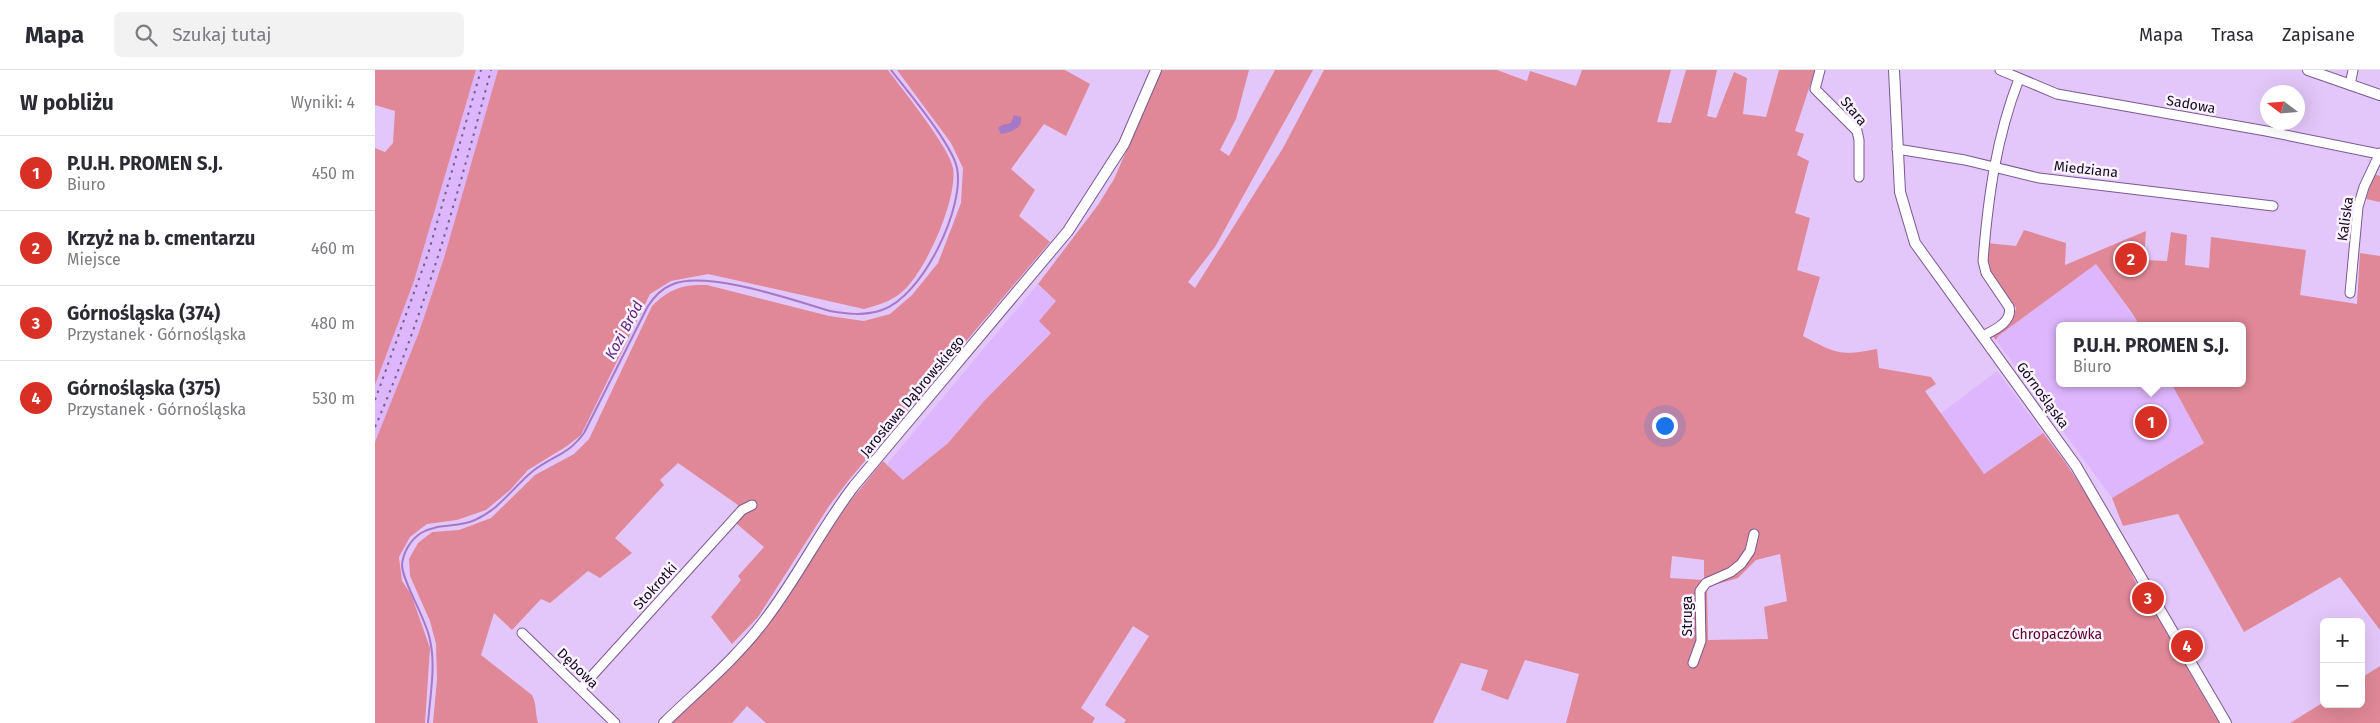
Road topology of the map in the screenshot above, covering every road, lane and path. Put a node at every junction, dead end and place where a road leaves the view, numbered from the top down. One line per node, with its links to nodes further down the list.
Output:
1 (1156, 70): 23 (street, Jarosława Dąbrowskiego)
2 (1820, 70): 13 (street, Stara)
3 (1894, 70): 10 (street, Górnośląska)
4 (2000, 70): 7 (street, Sadowa)
5 (2308, 70): 8 (street)
6 (2353, 70): 8 (street)
7 (2019, 79): 11 (street, Sadowa); 12 (street)
8 (2350, 85): 9 (street)
9 (2380, 95)
10 (1897, 148): 12 (street, Miedziana); 16 (street, Górnośląska)
11 (2380, 153): 15 (street, Kaliska)
12 (1994, 168): 14 (street, Miedziana); 16 (street)
13 (1859, 177)
14 (2273, 206)
15 (2350, 293)
16 (1983, 336): 24 (street, Górnośląska)
17 (752, 505): 21 (street, Stokrotki)
18 (1754, 534): 20 (street, Struga)
19 (522, 633): 21 (street, Dębowa)
20 (1693, 663)
21 (581, 688): 22 (street, Dębowa)
22 (615, 723)
23 (664, 723)
24 (2226, 723)

